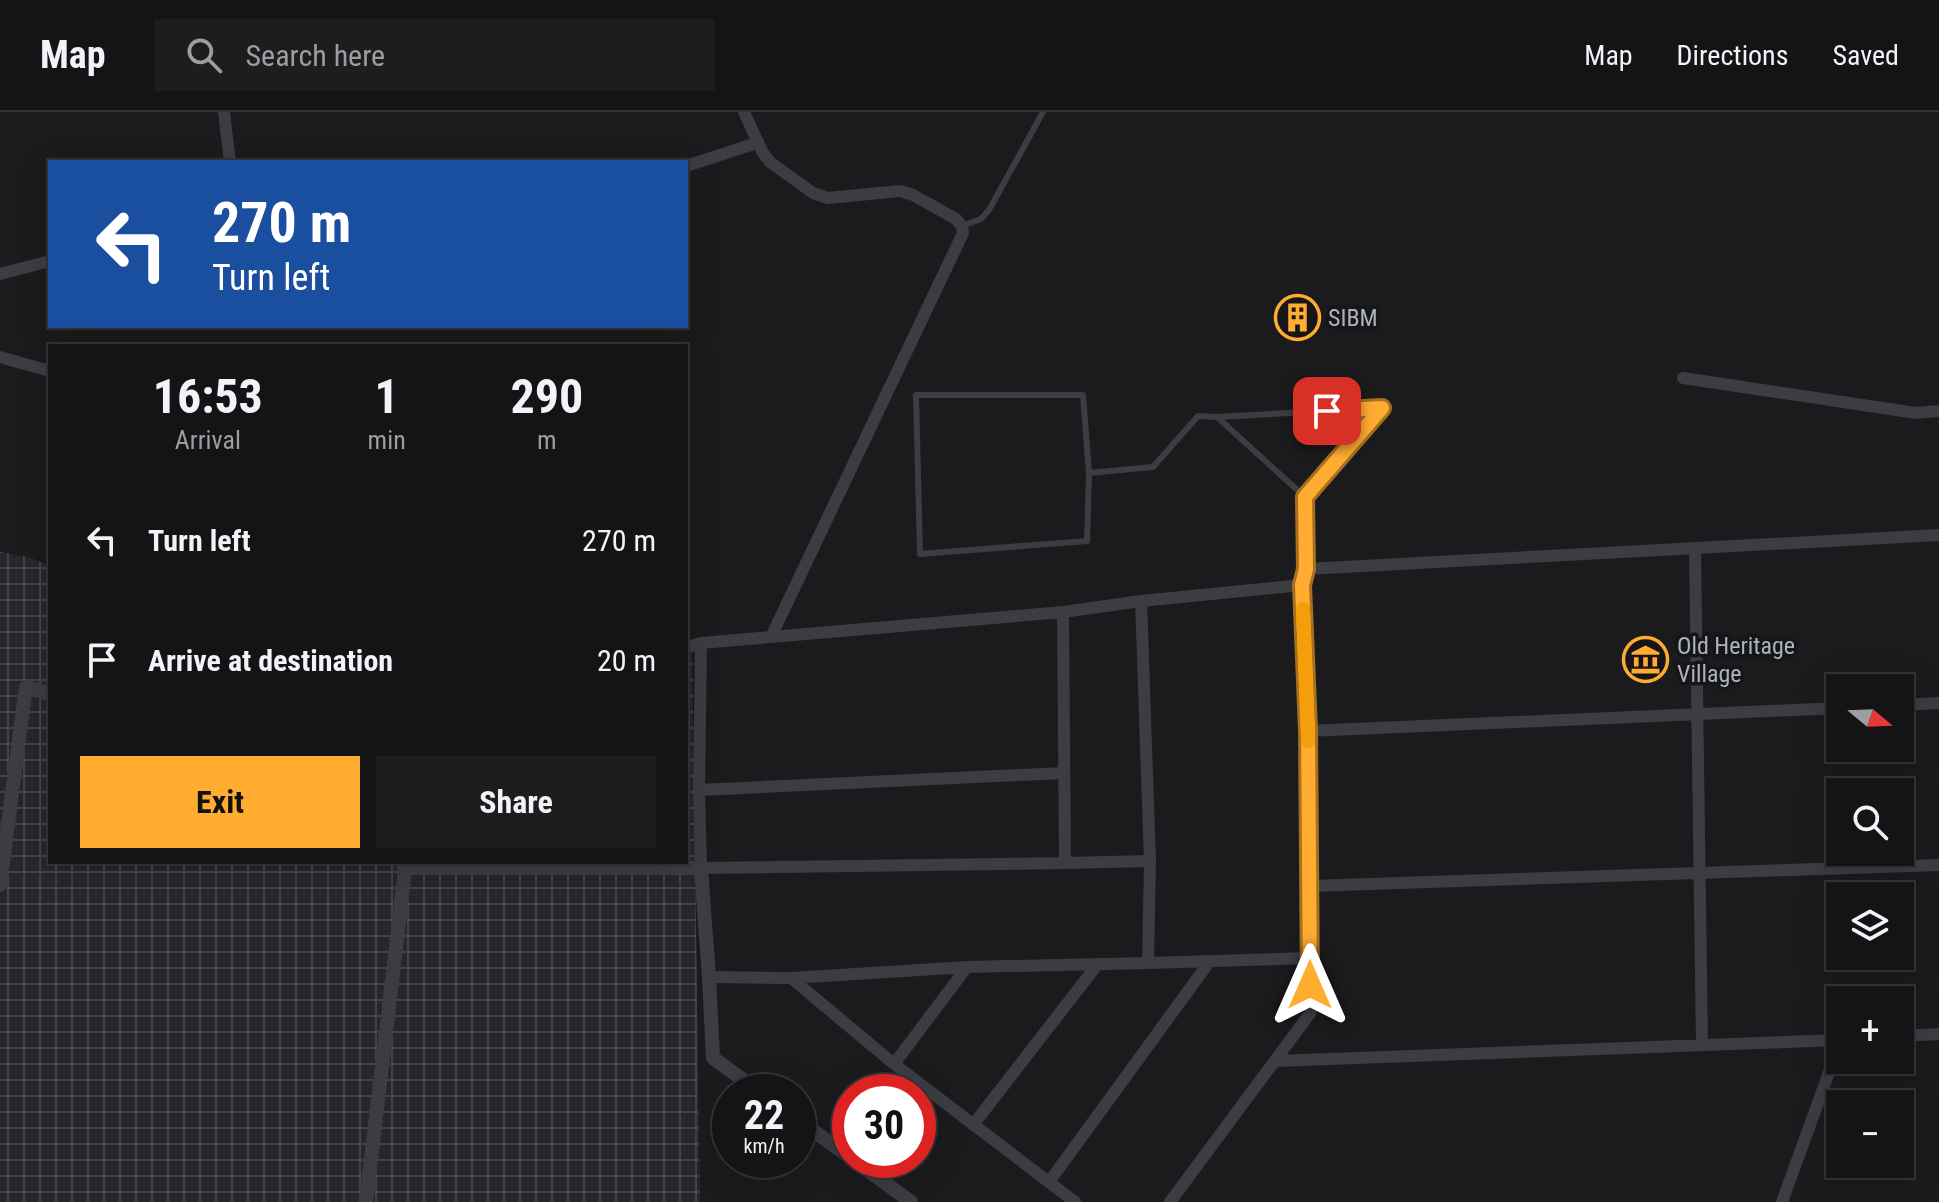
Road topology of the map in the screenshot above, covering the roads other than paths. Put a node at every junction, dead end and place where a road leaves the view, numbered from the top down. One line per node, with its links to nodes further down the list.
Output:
1 (224, 112): 5 (street)
2 (744, 112): 4 (street)
3 (1043, 112): 7 (lane)
4 (757, 143): 6 (street); 7 (street)
5 (230, 160)
6 (688, 165)
7 (962, 226): 23 (street)
8 (48, 262): 9 (street)
9 (0, 274)
10 (0, 357): 11 (street)
11 (48, 370)
12 (1683, 378): 13 (street)
13 (1939, 411)
14 (1217, 417): 15 (lane); 16 (lane); 16 (lane)
15 (1089, 473): 15 (lane)
16 (1305, 497): 19 (lane)
17 (1939, 535): 18 (street)
18 (1695, 548): 19 (street); 30 (street)
19 (1306, 569): 20 (street)
20 (1302, 585): 21 (street); 31 (street)
21 (1141, 601): 22 (street); 34 (street)
22 (1063, 612): 23 (street); 32 (street)
23 (771, 637): 24 (street)
24 (701, 643): 25 (street); 33 (street)
25 (688, 647)
26 (48, 693): 40 (street)
27 (1939, 703): 28 (street)
28 (1914, 704)
29 (1826, 709): 30 (street)
30 (1697, 714): 31 (street); 39 (street)
31 (1308, 731): 41 (street)
32 (1063, 773): 33 (street); 35 (street)
33 (699, 790): 38 (street)
34 (1150, 861): 35 (street); 44 (street)
35 (1065, 863): 38 (street)
36 (405, 865): 38 (street); 60 (street)
37 (1939, 865): 39 (street)
38 (701, 868): 47 (street)
39 (1699, 873): 41 (street); 52 (street)
40 (0, 885)
41 (1310, 886): 42 (street)
42 (1310, 958): 43 (street); 53 (street)
43 (1210, 961): 44 (street); 59 (street)
44 (1148, 963): 45 (street)
45 (1097, 965): 46 (street); 57 (street)
46 (967, 967): 48 (street); 54 (street)
47 (709, 977): 48 (street); 55 (street)
48 (791, 978): 54 (street)
49 (1939, 1034): 50 (street)
50 (1914, 1035)
51 (1826, 1041): 52 (street)
52 (1702, 1045): 53 (street)
53 (1275, 1061): 63 (street)
54 (894, 1064): 57 (street)
55 (735, 1074)
56 (1828, 1074): 64 (street)
57 (973, 1125): 59 (street)
58 (878, 1178): 61 (street)
59 (1049, 1182): 62 (street)
60 (366, 1202)
61 (911, 1202)
62 (1075, 1202)
63 (1170, 1202)
64 (1782, 1202)

